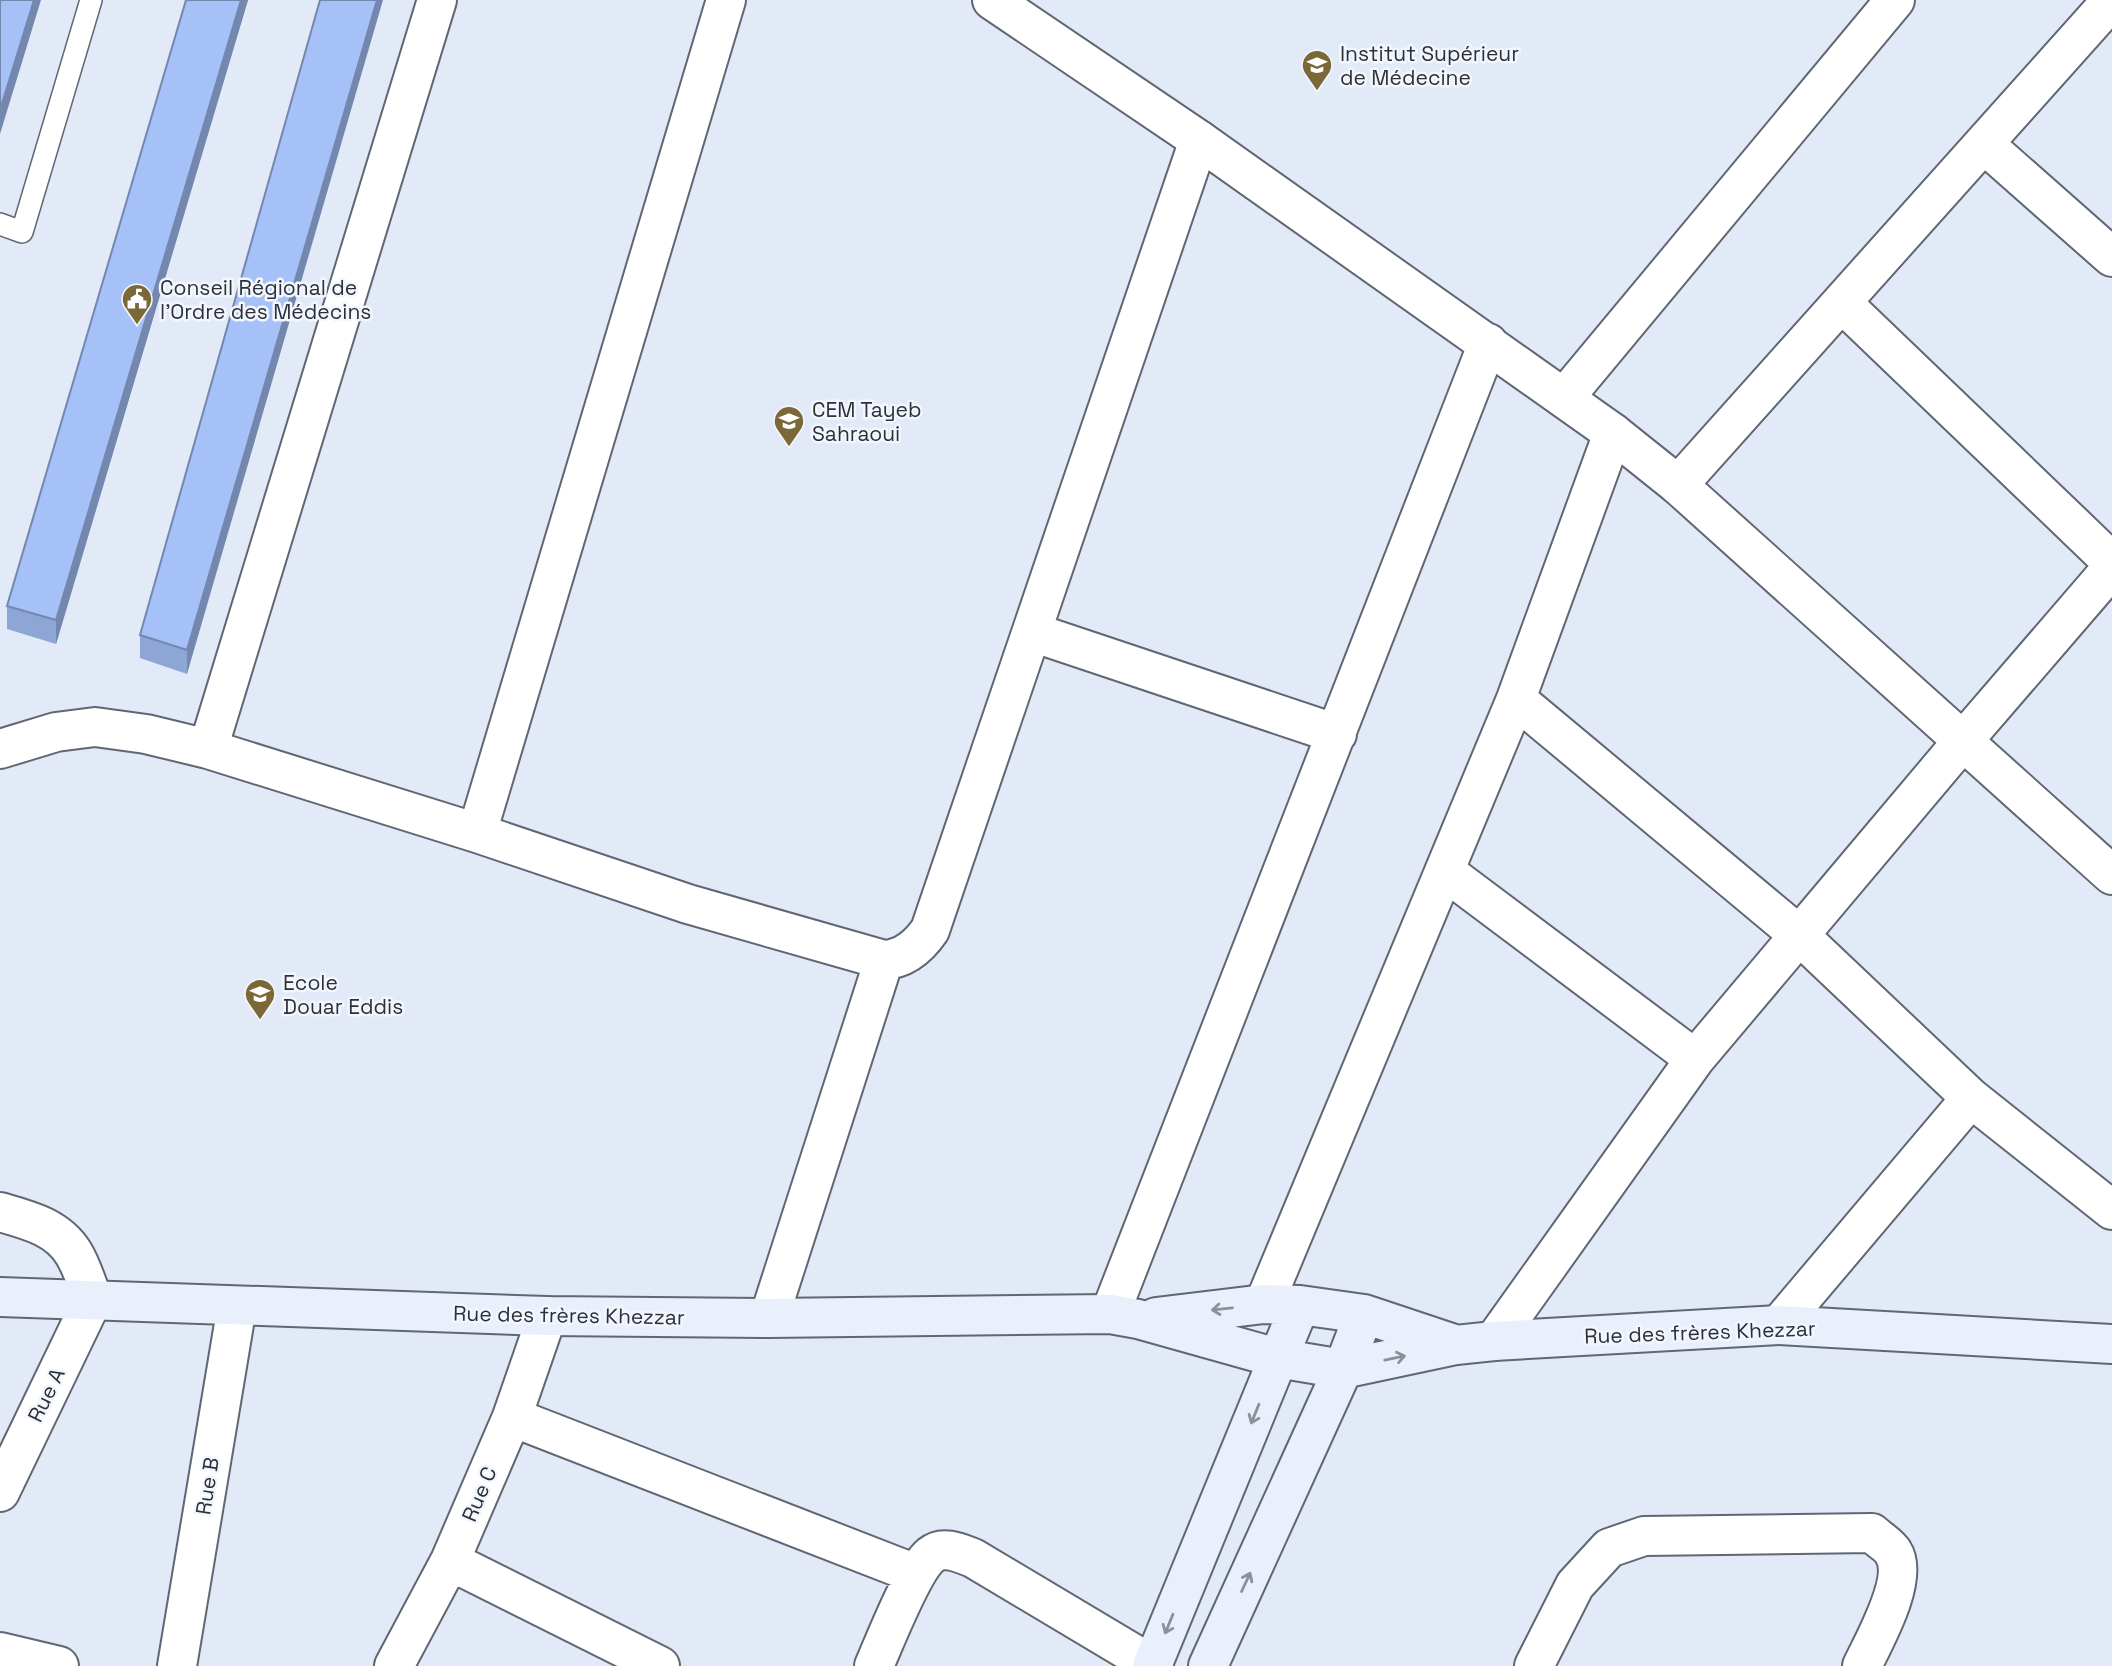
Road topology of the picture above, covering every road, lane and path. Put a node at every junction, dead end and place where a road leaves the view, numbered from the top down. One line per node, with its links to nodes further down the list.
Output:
1 (91, 0): 9 (lane)
2 (436, 0): 23 (street)
3 (726, 0): 24 (street)
4 (992, 0): 7 (street)
5 (1895, 0): 13 (street)
6 (2112, 0): 8 (street)
7 (1199, 140): 12 (street); 18 (street)
8 (1984, 144): 10 (street); 11 (street)
9 (0, 224)
10 (2112, 257)
11 (1842, 303): 15 (street); 16 (street)
12 (1488, 343): 13 (street); 20 (street)
13 (1564, 398): 14 (street)
14 (1613, 433): 15 (street); 19 (street)
15 (1678, 485): 21 (street)
16 (2112, 562)
17 (2112, 568): 21 (street)
18 (1032, 632): 20 (street); 28 (street)
19 (1516, 699): 25 (street); 27 (street)
20 (1337, 734): 39 (street)
21 (1962, 742): 26 (street); 27 (street)
22 (0, 749): 23 (street)
23 (208, 749): 24 (street)
24 (477, 833): 28 (street)
25 (1446, 872): 29 (street); 35 (street)
26 (2112, 875)
27 (1799, 934): 29 (street); 30 (street)
28 (884, 960): 40 (street)
29 (1695, 1059): 42 (street)
30 (1971, 1098): 31 (street); 41 (street)
31 (2112, 1210)
32 (0, 1212): 34 (street)
33 (0, 1297): 34 (main road, Rue des frères Khezzar)
34 (93, 1299): 36 (main road, Rue des frères Khezzar); 48 (street, Rue A)
35 (1282, 1305): 37 (main road, Rue des frères Khezzar); 39 (main road, Rue des frères Khezzar, one-way to 39); 45 (main road)
36 (237, 1306): 38 (main road, Rue des frères Khezzar); 53 (street, Rue B)
37 (1364, 1314): 44 (main road, Rue des frères Khezzar); 46 (main road)
38 (547, 1315): 40 (main road, Rue des frères Khezzar); 47 (street, Rue C)
39 (1124, 1316): 40 (main road, Rue des frères Khezzar); 45 (main road, Rue des frères Khezzar)
40 (769, 1318)
41 (1779, 1325): 42 (main road, Rue des frères Khezzar); 43 (main road, Rue des frères Khezzar)
42 (1494, 1341): 44 (main road, Rue des frères Khezzar)
43 (2112, 1344)
44 (1456, 1345): 46 (main road, Rue des frères Khezzar, one-way to 44)
45 (1278, 1358): 46 (main road, Rue des frères Khezzar); 57 (main road, one-way to 57)
46 (1343, 1368): 58 (main road, one-way to 46)
47 (512, 1417): 49 (street, Rue C); 50 (street)
48 (0, 1492)
49 (450, 1562): 54 (street, Rue C); 55 (street)
50 (916, 1574): 56 (street); 57 (street)
51 (0, 1652): 52 (street)
52 (59, 1666)
53 (177, 1666)
54 (394, 1666)
55 (660, 1666)
56 (874, 1666)
57 (1153, 1666)
58 (1208, 1666)
59 (1534, 1666): 60 (street)
60 (1862, 1666)

